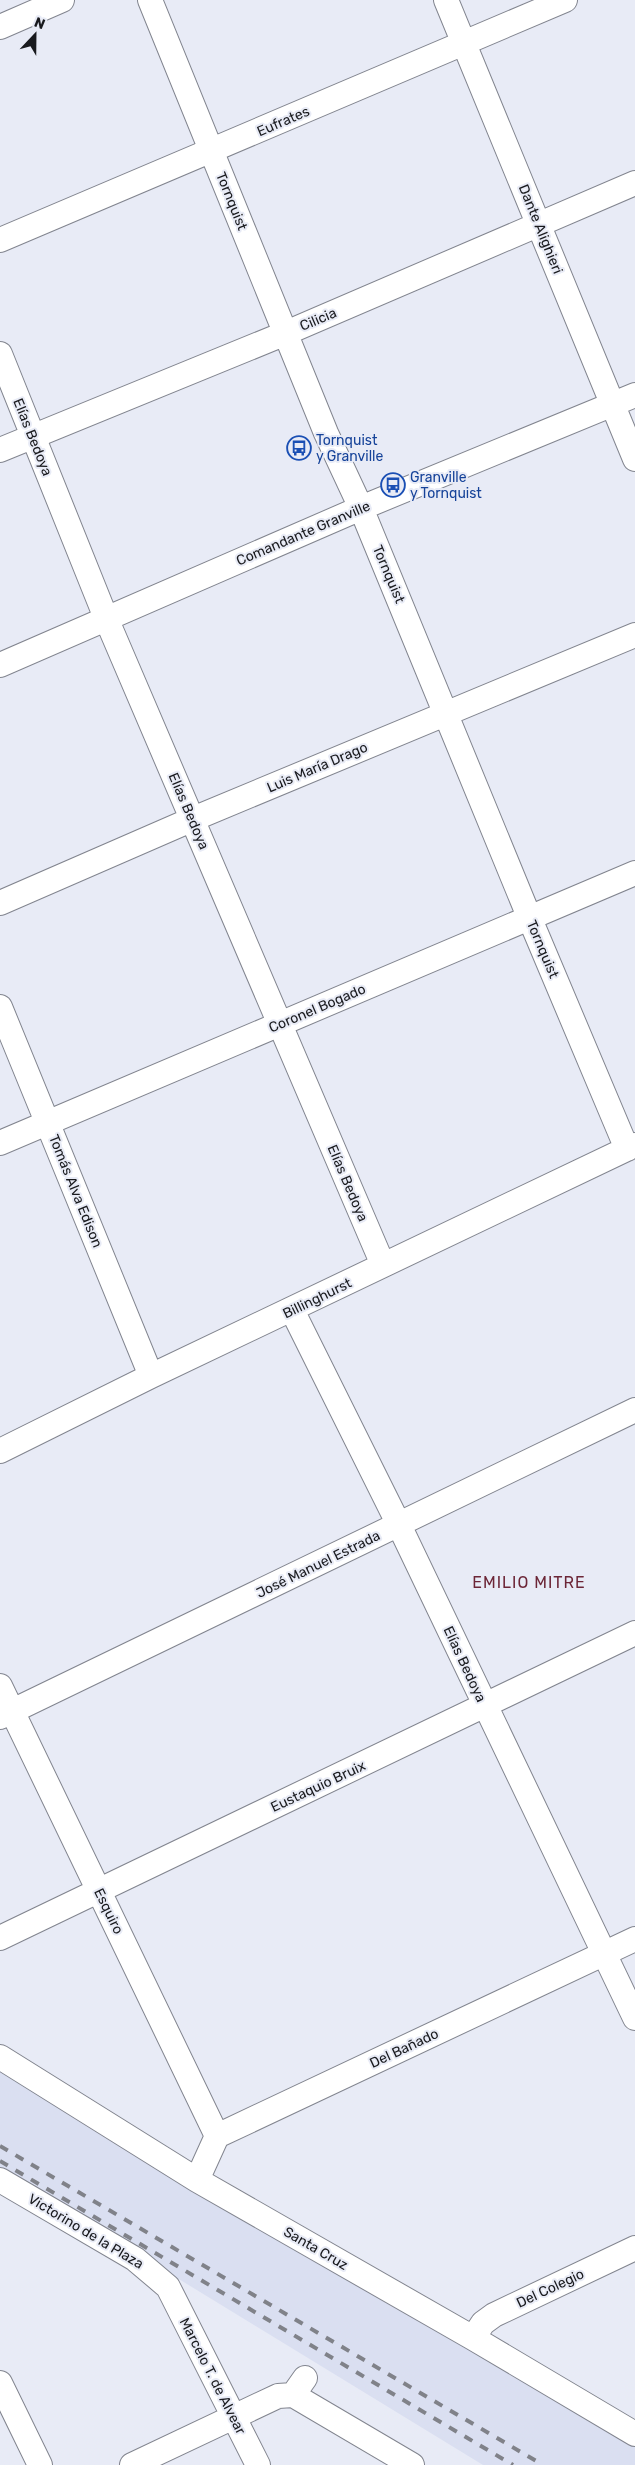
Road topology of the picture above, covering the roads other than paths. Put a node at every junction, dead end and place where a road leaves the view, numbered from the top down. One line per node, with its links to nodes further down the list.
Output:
1 (62, 0): 5 (street)
2 (150, 0): 7 (street, Tornquist)
3 (446, 0): 6 (street, Dante Alighieri)
4 (565, 0): 6 (street, Eufrates)
5 (0, 26)
6 (464, 43): 7 (street, Eufrates); 9 (street, Dante Alighieri)
7 (212, 151): 10 (street, Eufrates); 11 (street, Tornquist)
8 (635, 183): 9 (street, Cilicia)
9 (539, 224): 11 (street, Cilicia); 14 (street, Dante Alighieri)
10 (0, 240)
11 (286, 333): 15 (street, Cilicia); 18 (street, Tornquist)
12 (0, 354): 15 (street, Elías Bedoya)
13 (635, 395): 14 (street, Comandante Granville)
14 (613, 405): 17 (street, Dante Alighieri); 18 (street, Comandante Granville)
15 (33, 436): 16 (street, Cilicia); 19 (street, Elías Bedoya)
16 (0, 450)
17 (635, 459)
18 (361, 508): 19 (street, Comandante Granville); 22 (street, Tornquist)
19 (106, 618): 21 (street, Comandante Granville); 23 (street, Elías Bedoya)
20 (635, 635): 22 (street, Luis María Drago)
21 (0, 664)
22 (447, 714): 23 (street, Luis María Drago); 26 (street, Tornquist)
23 (193, 819): 25 (street, Luis María Drago); 28 (street, Elías Bedoya)
24 (635, 873): 26 (street, Coronel Bogado)
25 (0, 904)
26 (530, 919): 28 (street, Coronel Bogado); 31 (street, Tornquist)
27 (0, 1007): 29 (street, Tomás Alva Edison)
28 (279, 1024): 29 (street, Coronel Bogado); 32 (street, Elías Bedoya)
29 (48, 1122): 30 (street, Coronel Bogado); 34 (street, Tomás Alva Edison)
30 (0, 1143)
31 (631, 1147): 32 (street, Billinghurst)
32 (383, 1265): 33 (street, Billinghurst)
33 (292, 1310): 34 (street, Billinghurst); 37 (street, Elías Bedoya)
34 (151, 1376): 36 (street, Billinghurst)
35 (635, 1410): 37 (street, José Manuel Estrada)
36 (0, 1451)
37 (399, 1525): 40 (street, Elías Bedoya); 41 (street, José Manuel Estrada)
38 (635, 1633): 40 (street, Eustaquio Bruix)
39 (0, 1686): 41 (street, Esquiro)
40 (485, 1707): 42 (street, Eustaquio Bruix); 45 (street, Elías Bedoya)
41 (6, 1714): 42 (street, Esquiro)
42 (98, 1890): 43 (street, Eustaquio Bruix); 48 (street, Esquiro)
43 (0, 1938)
44 (635, 1939): 45 (street, Del Bañado)
45 (604, 1954): 46 (street, Elías Bedoya); 48 (street, Del Bañado)
46 (635, 2018)
47 (0, 2057): 50 (street, Santa Cruz)
48 (218, 2136): 50 (street)
49 (0, 2180): 52 (street, Victorino de la Plaza)
50 (197, 2180): 53 (street, Santa Cruz)
51 (635, 2248): 53 (street, Del Colegio)
52 (168, 2287): 55 (street, Marcelo T. de Alvear)
53 (473, 2338): 56 (street, Santa Cruz)
54 (0, 2383): 57 (street)
55 (234, 2416): 58 (street); 59 (street, Marcelo T. de Alvear); 60 (street)
56 (635, 2434)
57 (40, 2465)
58 (132, 2465)
59 (258, 2465)
60 (412, 2465)

